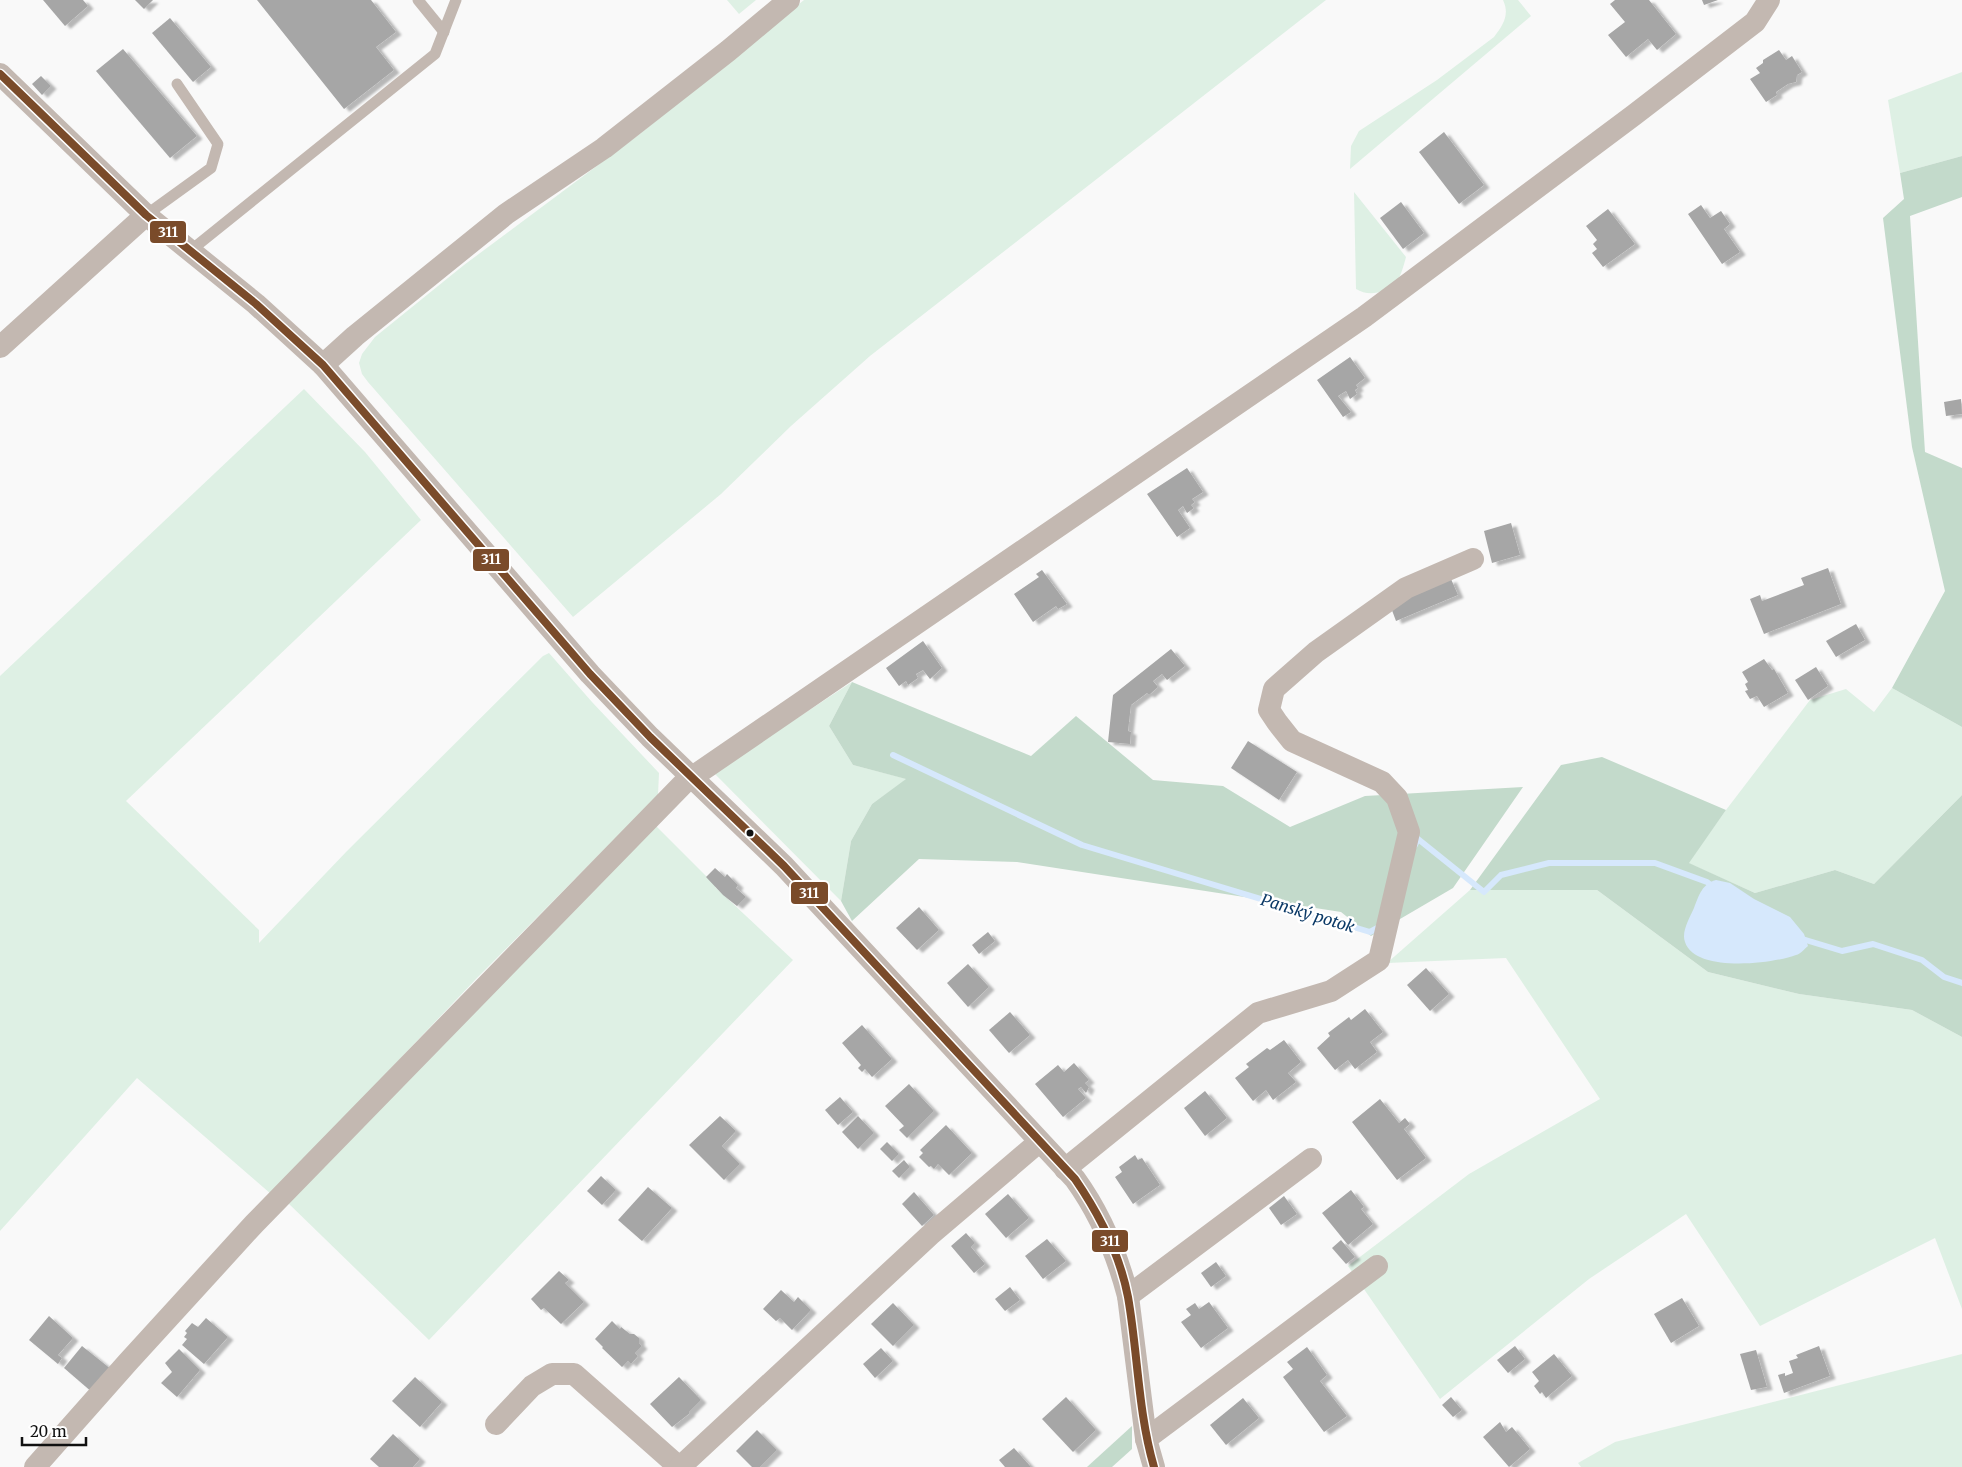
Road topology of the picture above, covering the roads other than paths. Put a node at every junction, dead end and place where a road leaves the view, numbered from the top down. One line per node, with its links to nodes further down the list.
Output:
1 (418, 0): 5 (lane)
2 (456, 0): 5 (lane)
3 (789, 0): 11 (street)
4 (1769, 0): 13 (street)
5 (444, 32): 9 (lane)
6 (0, 74): 8 (street)
7 (176, 84): 8 (lane)
8 (146, 216): 9 (street); 10 (street)
9 (190, 252): 11 (street)
10 (0, 347)
11 (323, 365): 13 (street)
12 (1473, 559): 16 (street)
13 (691, 778): 14 (street); 21 (street)
14 (1039, 1142): 16 (street); 22 (street)
15 (1311, 1159): 18 (street)
16 (1065, 1169): 18 (street)
17 (1376, 1266): 20 (street)
18 (1128, 1296): 20 (street)
19 (496, 1424): 22 (street)
20 (1146, 1439): 23 (street)
21 (36, 1467)
22 (679, 1467)
23 (1154, 1467)

